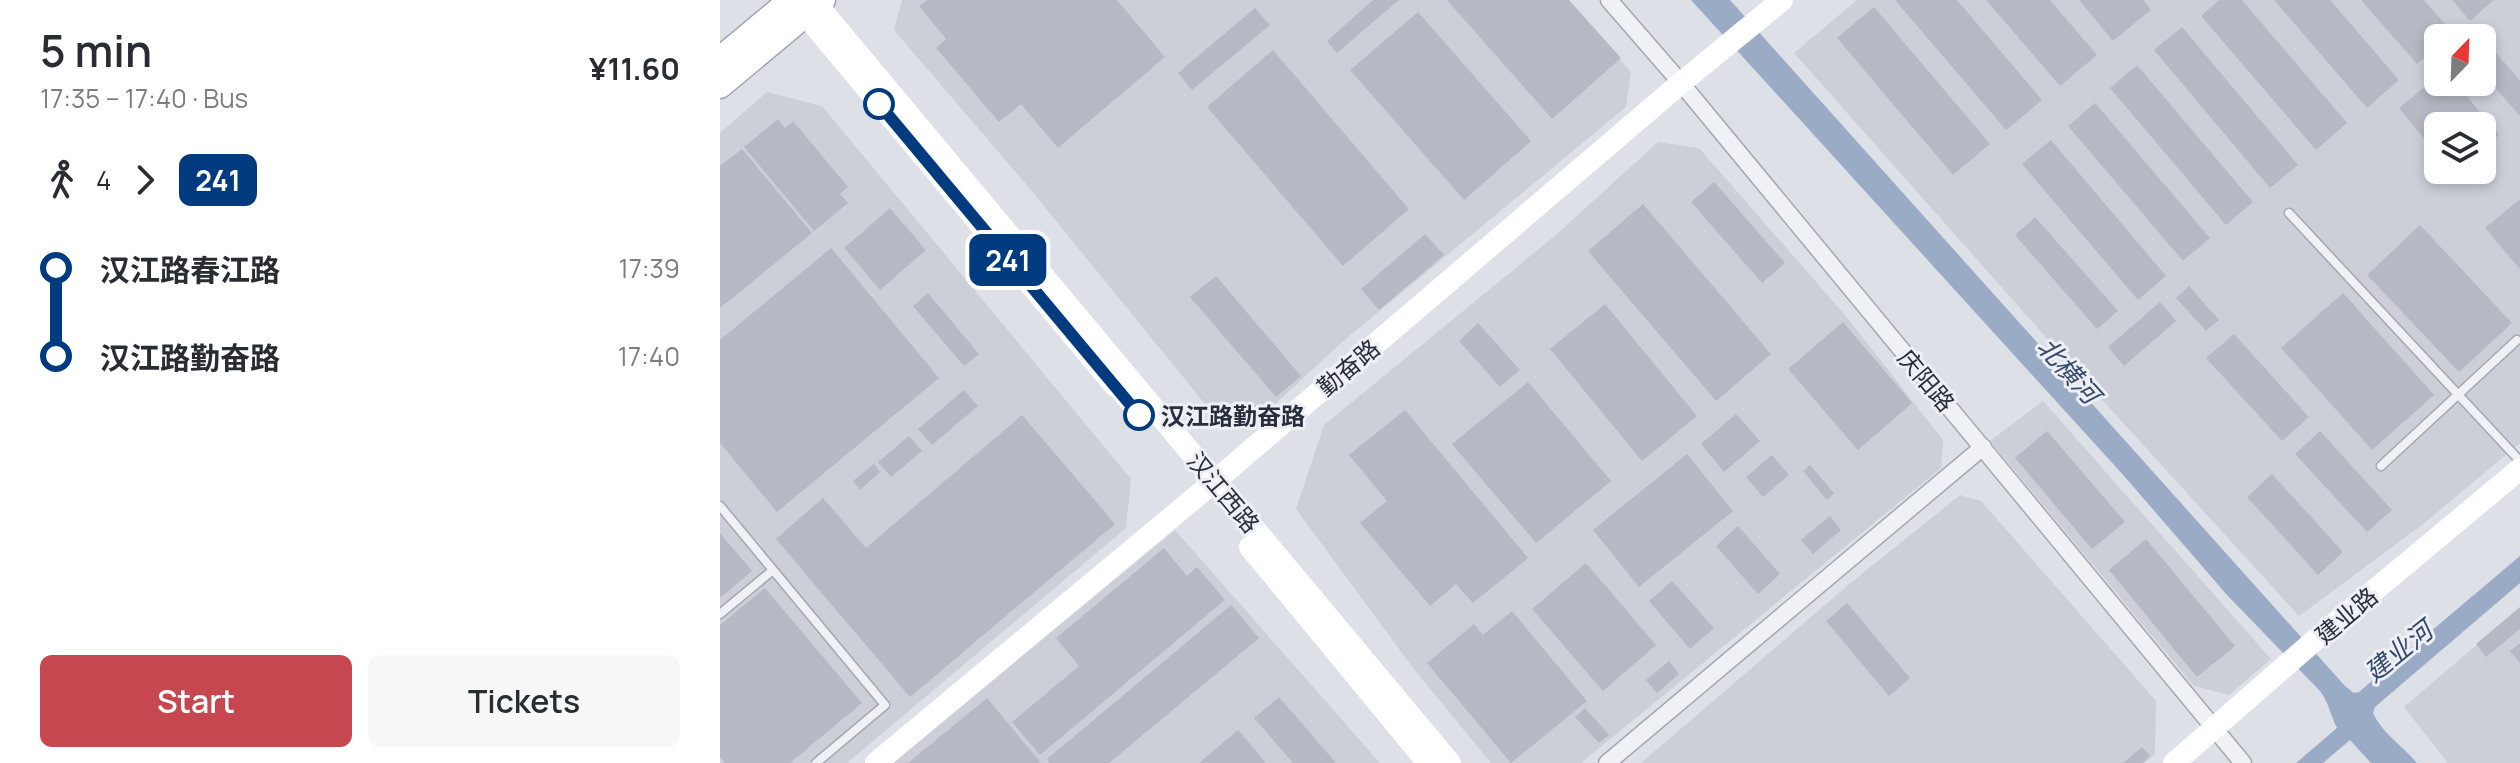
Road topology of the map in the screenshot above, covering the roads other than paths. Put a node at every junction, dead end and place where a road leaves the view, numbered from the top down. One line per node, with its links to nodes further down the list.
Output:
1 (1609, 0): 5 (street, 庆阳路)
2 (1782, 0): 5 (street, 勤奋路)
3 (807, 3): 4 (main road); 6 (main road); 14 (street, 汉江西路)
4 (720, 59)
5 (1681, 83): 10 (street, 庆阳路); 14 (street, 勤奋路)
6 (720, 86)
7 (2289, 213): 9 (lane)
8 (2517, 340): 9 (lane)
9 (2458, 395): 11 (lane); 12 (lane)
10 (1983, 447): 18 (street, 庆阳路); 23 (street)
11 (2520, 461)
12 (2381, 466)
13 (2520, 469): 18 (street, 建业路)
14 (1209, 486): 20 (street, 勤奋路); 21 (street, 汉江西路); 22 (street, 汉江西路)
15 (720, 506): 16 (lane)
16 (773, 570): 17 (lane); 19 (lane)
17 (720, 614)
18 (2215, 729): 24 (street, 建业路); 25 (street, 庆阳路)
19 (816, 763)
20 (876, 763)
21 (1428, 763)
22 (1450, 763)
23 (1607, 763)
24 (2174, 763)
25 (2243, 763)

